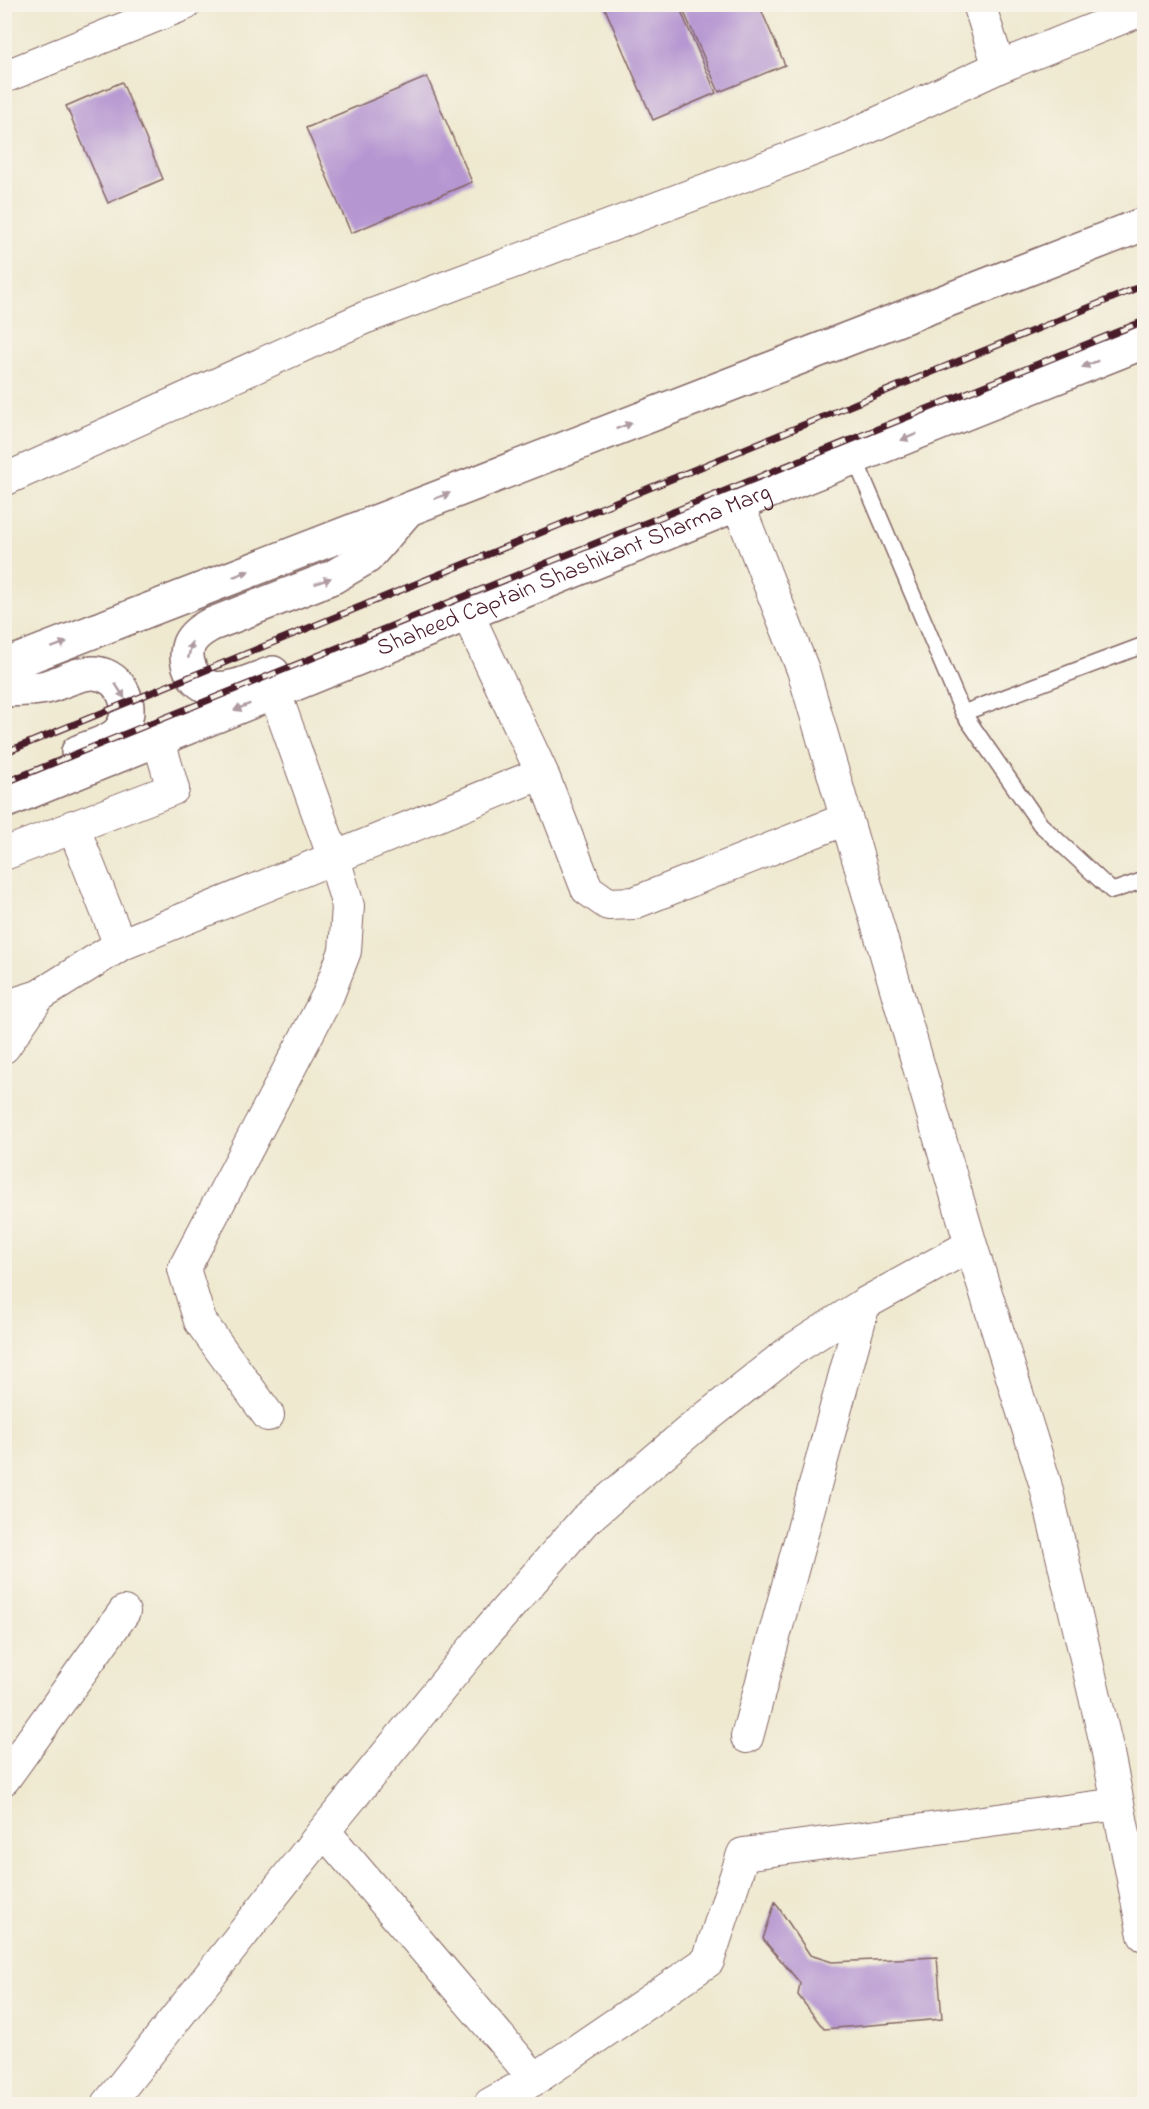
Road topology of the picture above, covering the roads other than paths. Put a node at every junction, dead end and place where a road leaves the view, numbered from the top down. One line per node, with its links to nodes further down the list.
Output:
1 (185, 4): 5 (street)
2 (979, 4): 4 (street)
3 (1144, 9): 4 (street)
4 (999, 67): 9 (street)
5 (4, 77)
6 (1144, 224): 11 (main road, one-way to 6)
7 (1144, 342): 8 (main road, Shaheed Captain Shashikant Sharma Marg, one-way to 8)
8 (855, 459): 10 (main road, Shaheed Captain Shashikant Sharma Marg); 17 (lane)
9 (4, 480)
10 (738, 504): 12 (main road, Shaheed Captain Shashikant Sharma Marg); 21 (street)
11 (408, 509): 12 (main road, one-way to 11); 14 (main road, one-way to 11)
12 (454, 620): 16 (main road, Shaheed Captain Shashikant Sharma Marg); 19 (street)
13 (1144, 645): 17 (lane)
14 (4, 666)
15 (4, 690): 20 (main road, one-way to 20)
16 (275, 693): 18 (main road, Shaheed Captain Shashikant Sharma Marg, one-way to 18); 24 (street)
17 (963, 713): 25 (lane)
18 (159, 741): 20 (main road, Shaheed Captain Shashikant Sharma Marg); 22 (street)
19 (542, 773): 21 (street); 24 (street)
20 (8, 801)
21 (846, 819): 30 (street)
22 (73, 826): 23 (street); 26 (street)
23 (4, 854)
24 (334, 858): 26 (street); 32 (street)
25 (1144, 880)
26 (120, 945): 27 (street)
27 (39, 996): 28 (street); 29 (street)
28 (4, 1007)
29 (4, 1047)
30 (971, 1245): 31 (street); 36 (street)
31 (864, 1304): 34 (street); 37 (street)
32 (268, 1415)
33 (124, 1612): 35 (street)
34 (747, 1737)
35 (4, 1779)
36 (1118, 1804): 38 (street); 39 (street)
37 (324, 1831): 39 (street); 40 (street)
38 (1144, 1935)
39 (535, 2079): 41 (street)
40 (108, 2104)
41 (490, 2104)

